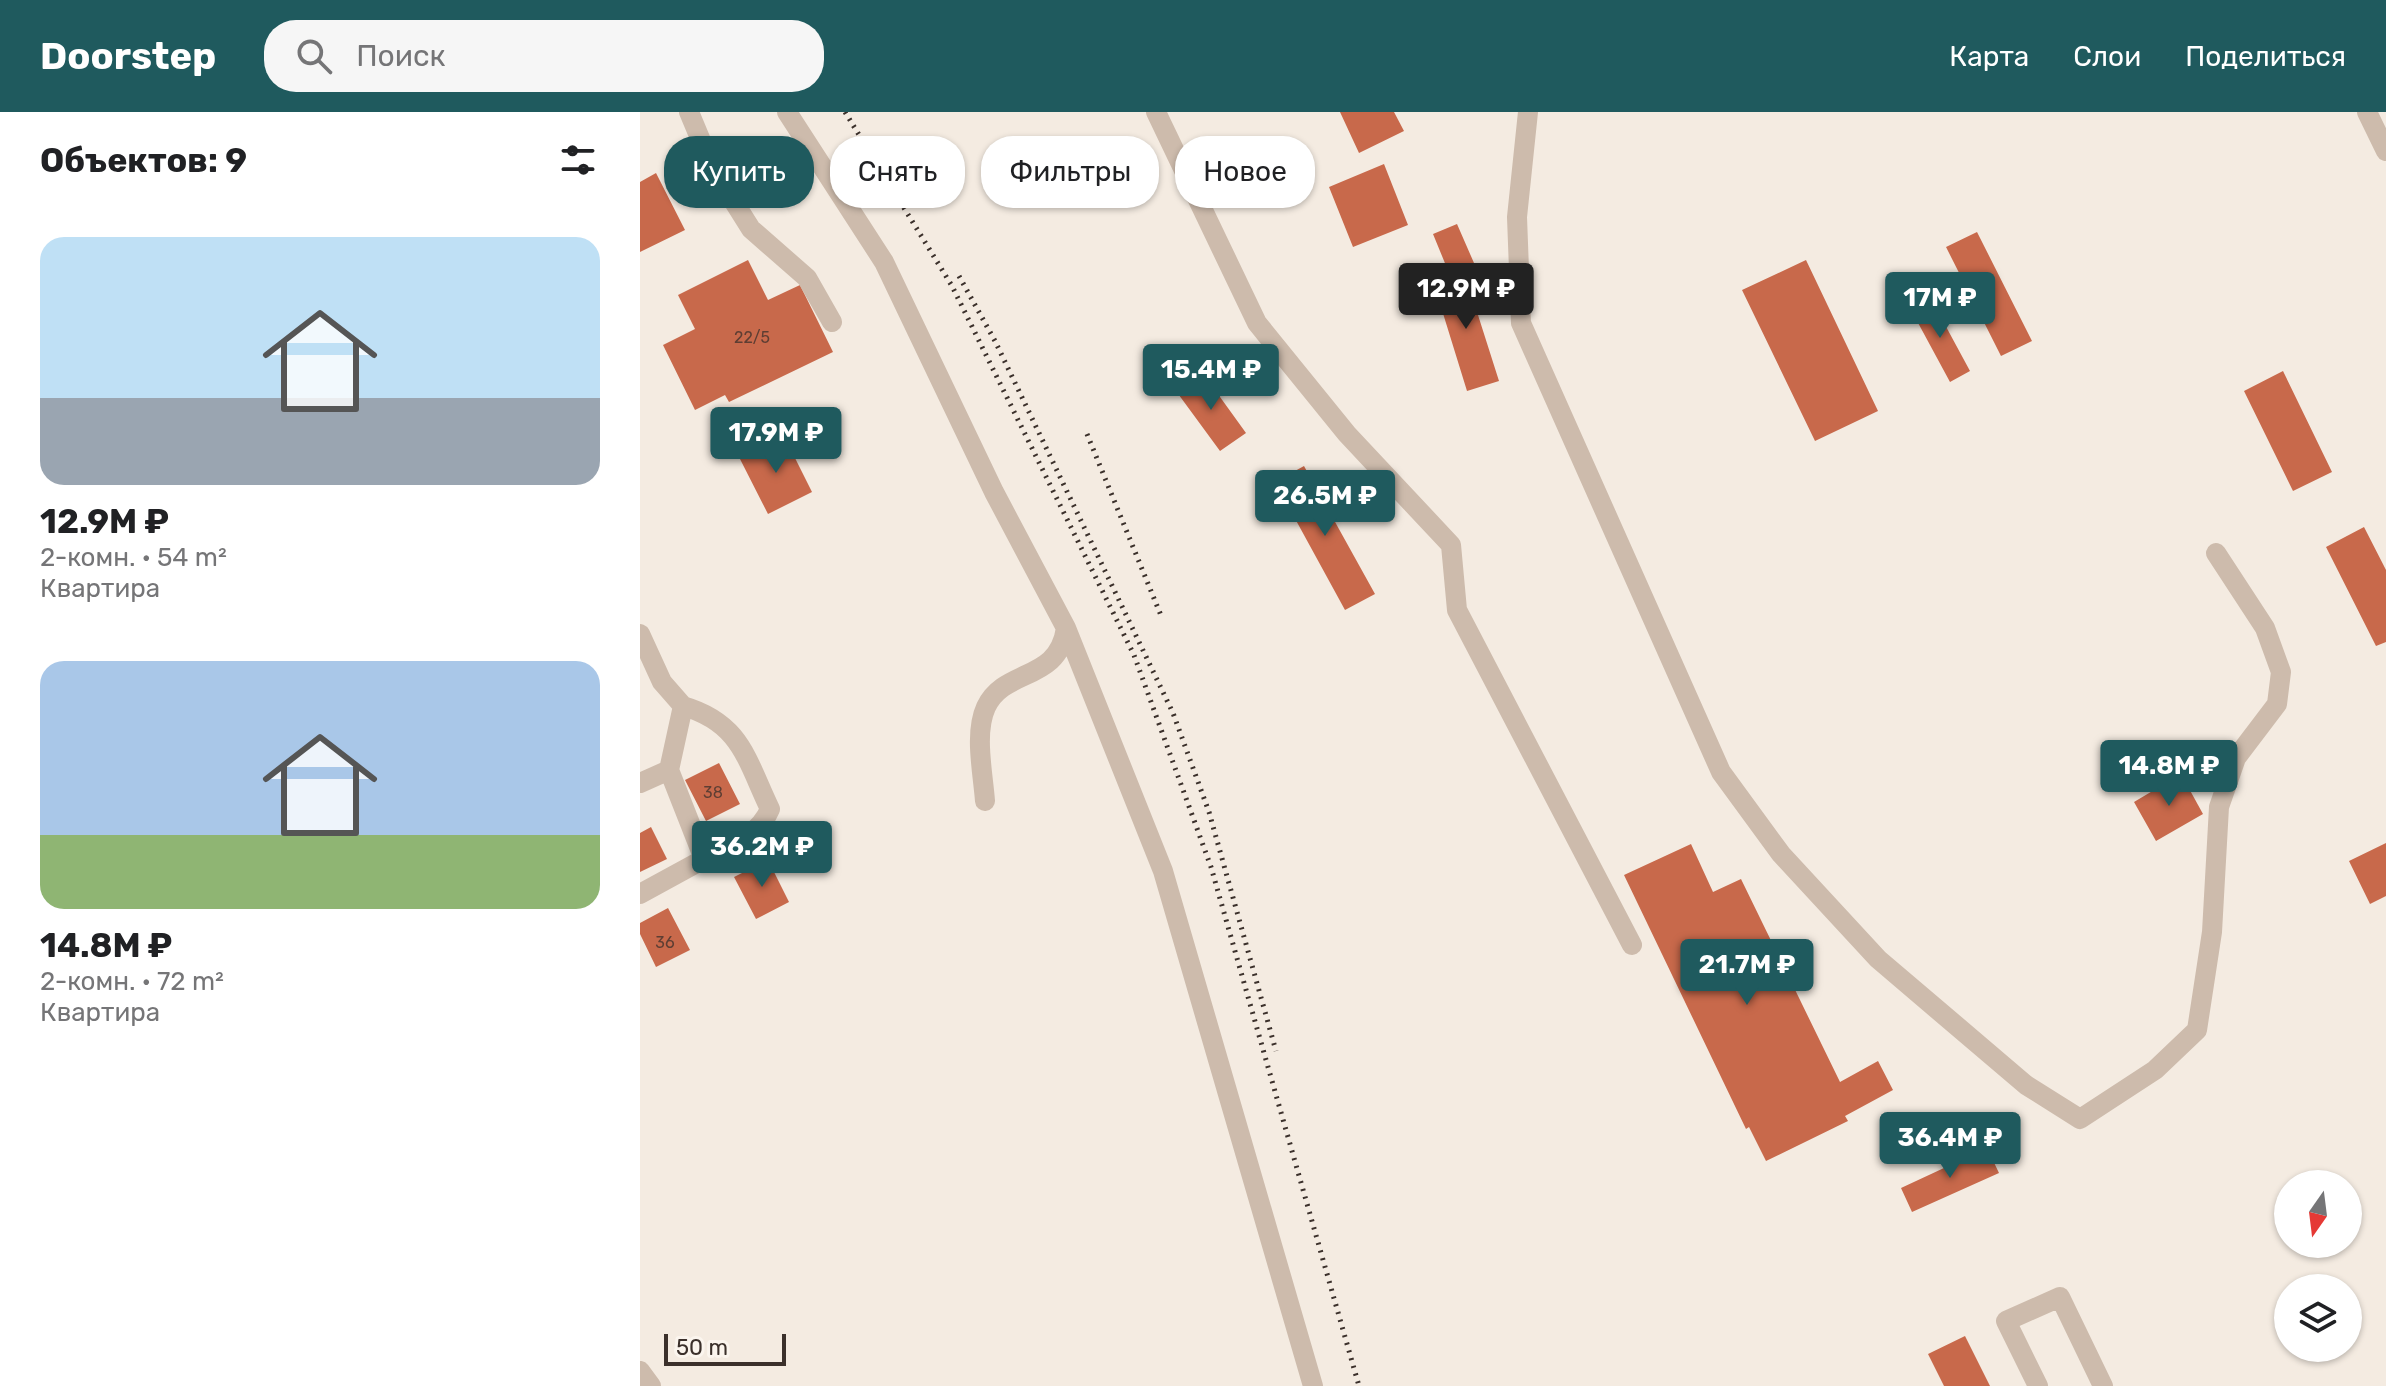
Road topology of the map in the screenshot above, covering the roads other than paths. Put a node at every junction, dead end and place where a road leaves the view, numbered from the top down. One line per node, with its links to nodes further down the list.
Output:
1 (689, 112): 7 (street)
2 (787, 112): 9 (street)
3 (1156, 112): 17 (street)
4 (1528, 112): 8 (street)
5 (2367, 112): 6 (street)
6 (2386, 151)
7 (832, 322)
8 (2216, 553)
9 (1066, 628): 14 (street); 20 (street)
10 (640, 634): 11 (street)
11 (683, 706): 12 (street); 15 (street)
12 (669, 770): 13 (street); 15 (street)
13 (640, 783)
14 (985, 801)
15 (704, 859): 16 (street)
16 (640, 894)
17 (1632, 945)
18 (640, 1371): 19 (street)
19 (651, 1386)
20 (1313, 1386)
21 (2038, 1386): 22 (street)
22 (2103, 1386)

